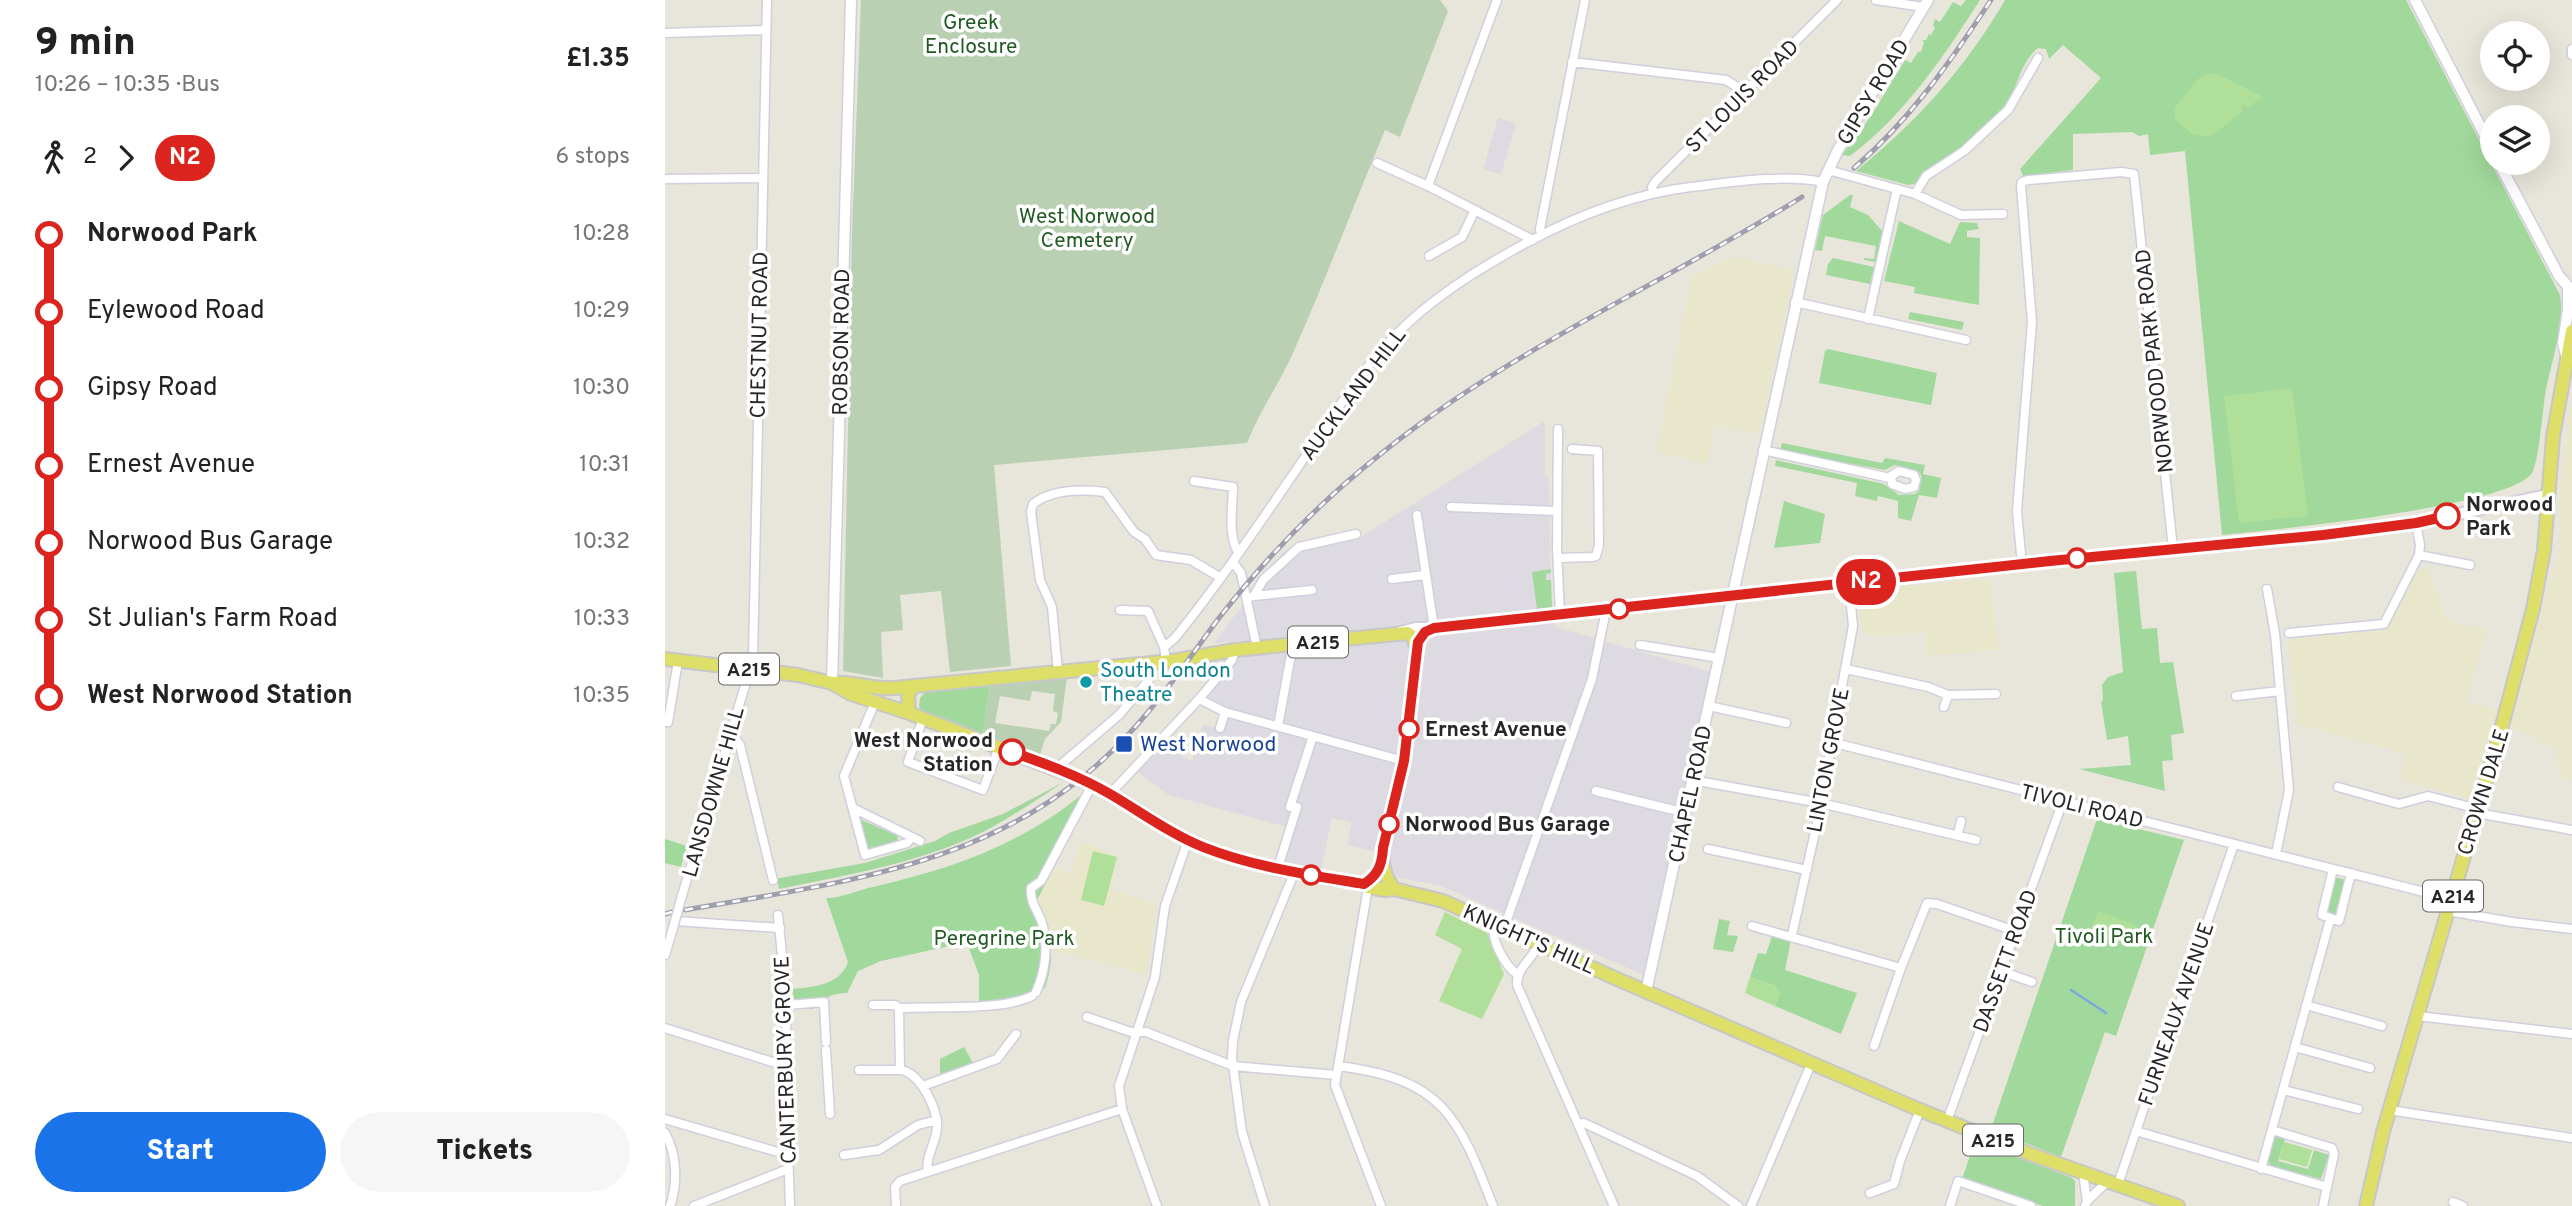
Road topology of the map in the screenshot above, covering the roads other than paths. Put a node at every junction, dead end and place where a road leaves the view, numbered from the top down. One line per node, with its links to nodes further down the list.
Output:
1 (767, 0): 9 (street, CHESTNUT ROAD)
2 (851, 0): 83 (street, ROBSON ROAD)
3 (1497, 0): 23 (street)
4 (1585, 0): 14 (street)
5 (1837, 0): 15 (street, ST LOUIS ROAD)
6 (1876, 0): 8 (street)
7 (2419, 1): 16 (street)
8 (1926, 3): 18 (street, GIPSY ROAD)
9 (766, 30): 10 (street); 20 (street, CHESTNUT ROAD)
10 (665, 33)
11 (2572, 49): 12 (street)
12 (2572, 55)
13 (2039, 58): 26 (street)
14 (1572, 62): 15 (street); 29 (street)
15 (1745, 92): 25 (street, ST LOUIS ROAD)
16 (2480, 125)
17 (1377, 163): 23 (street)
18 (1828, 170): 22 (street, GIPSY ROAD); 24 (street)
19 (2505, 175): 32 (street)
20 (762, 178): 21 (street); 80 (street, CHESTNUT ROAD)
21 (665, 179)
22 (1823, 182): 25 (street, AUCKLAND HILL); 33 (street, GIPSY ROAD)
23 (1428, 186): 27 (street)
24 (1897, 190): 26 (street); 34 (street)
25 (1653, 193): 29 (street, AUCKLAND HILL)
26 (1915, 194): 28 (street)
27 (1475, 210): 30 (street); 31 (street)
28 (2003, 214)
29 (1541, 235): 30 (street, AUCKLAND HILL)
30 (1532, 240): 50 (street, AUCKLAND HILL)
31 (1429, 256)
32 (2570, 290): 37 (street)
33 (1795, 302): 34 (street); 40 (street, GIPSY ROAD)
34 (1868, 318): 36 (street)
35 (2572, 331): 37 (main road, A214)
36 (1966, 340)
37 (2566, 356): 43 (main road, A214)
38 (1558, 429): 45 (street)
39 (1572, 449): 52 (street)
40 (1763, 450): 41 (street); 63 (street, GIPSY ROAD)
41 (1890, 478)
42 (1194, 481): 50 (street)
43 (2547, 495): 47 (main road); 114 (main road, CROWN DALE / A214)
44 (1451, 507): 45 (street)
45 (1557, 511): 52 (street)
46 (1417, 515): 56 (street)
47 (2416, 523): 49 (main road); 51 (street)
48 (1356, 534): 62 (street)
49 (2173, 549): 54 (main road); 54 (street, NORWOOD PARK ROAD)
50 (1239, 554): 53 (street, AUCKLAND HILL)
51 (2419, 555): 55 (street); 69 (street)
52 (1558, 558): 66 (street)
53 (1233, 562): 57 (street, AUCKLAND HILL); 62 (street)
54 (2022, 565): 59 (main road)
55 (2470, 565)
56 (1425, 575): 58 (street); 67 (street)
57 (1221, 578): 72 (street, AUCKLAND HILL); 82 (street)
58 (1392, 579)
59 (1849, 584): 63 (main road); 81 (street, LINTON GROVE)
60 (2267, 589): 85 (street)
61 (1312, 590): 62 (street)
62 (1251, 597): 73 (street)
63 (1733, 597): 65 (main road); 76 (street, CHAPEL ROAD)
64 (1120, 610): 72 (street)
65 (1606, 610): 66 (main road); 139 (street)
66 (1560, 615): 67 (main road)
67 (1434, 628): 68 (main road); 74 (main road)
68 (1400, 632): 70 (main road, A215); 74 (main road)
69 (2289, 633)
70 (1293, 644): 73 (main road, A215); 98 (street)
71 (1640, 645): 76 (street)
72 (1164, 647): 78 (street)
73 (1257, 648): 75 (main road, A215)
74 (1417, 649): 104 (main road)
75 (1235, 650): 78 (main road, A215); 89 (street)
76 (1719, 658): 91 (street, CHAPEL ROAD)
77 (672, 660): 80 (main road, A215); 96 (street)
78 (1166, 661): 79 (main road, A215)
79 (1152, 662): 82 (main road, A215); 105 (street)
80 (750, 669): 83 (main road, A215); 100 (street, LANSDOWNE HILL)
81 (1846, 669): 87 (street); 102 (street, LINTON GROVE)
82 (1058, 672): 84 (main road, A215)
83 (832, 683): 84 (main road, A215); 90 (main road, A215)
84 (914, 686): 94 (main road)
85 (2280, 691): 88 (street); 125 (street)
86 (1996, 694): 87 (street)
87 (1948, 695): 92 (street)
88 (2236, 696)
89 (1199, 699): 93 (street); 110 (street)
90 (875, 702): 94 (main road, KNIGHT'S HILL / A215); 113 (street)
91 (1709, 706): 97 (street); 106 (street, CHAPEL ROAD)
92 (1944, 707)
93 (1225, 712): 98 (street); 99 (street)
94 (909, 713): 95 (main road, KNIGHT'S HILL / A215)
95 (923, 718): 103 (main road, KNIGHT'S HILL / A215); 103 (street)
96 (665, 722)
97 (1786, 723)
98 (1277, 726): 101 (street)
99 (1220, 728)
100 (729, 735): 132 (street); 138 (street, LANSDOWNE HILL, bridge)
101 (1313, 736): 104 (street); 127 (street)
102 (1831, 742): 111 (street, TIVOLI ROAD); 112 (street, LINTON GROVE)
103 (999, 747): 105 (main road, KNIGHT'S HILL / A215)
104 (1404, 761): 126 (main road)
105 (1057, 768): 107 (main road, KNIGHT'S HILL / A215, bridge)
106 (1692, 780): 112 (street); 115 (street, CHAPEL ROAD)
107 (1089, 783): 110 (main road, KNIGHT'S HILL / A215); 155 (street)
108 (2338, 787): 114 (street)
109 (1596, 791): 115 (street)
110 (1110, 794): 121 (main road, KNIGHT'S HILL / A215)
111 (2063, 801): 123 (street, TIVOLI ROAD); 143 (street, DASSETT ROAD)
112 (1821, 803): 118 (street); 129 (street, LINTON GROVE)
113 (855, 809): 119 (street); 119 (street)
114 (2478, 811): 117 (street); 135 (main road, CROWN DALE / A214)
115 (1686, 813): 151 (street, CHAPEL ROAD)
116 (1961, 821): 118 (street)
117 (2572, 830)
118 (1958, 834): 120 (street)
119 (911, 838): 122 (street)
120 (1976, 839)
121 (1188, 840): 127 (main road, KNIGHT'S HILL / A215); 160 (street)
122 (921, 841)
123 (2234, 844): 125 (street, TIVOLI ROAD); 185 (street, FURNEAUX AVENUE)
124 (1708, 849): 129 (street)
125 (2276, 854): 128 (street, TIVOLI ROAD)
126 (1382, 863): 133 (main road); 134 (main road)
127 (1277, 867): 130 (main road, KNIGHT'S HILL / A215)
128 (2333, 869): 131 (street, TIVOLI ROAD); 137 (street)
129 (1807, 870): 144 (street, LINTON GROVE)
130 (1294, 871): 133 (main road, KNIGHT'S HILL / A215); 167 (street)
131 (2351, 873): 135 (street, TIVOLI ROAD); 137 (street)
132 (773, 880)
133 (1366, 885): 134 (main road, KNIGHT'S HILL / A215); 171 (street)
134 (1394, 889): 139 (main road, KNIGHT'S HILL / A215)
135 (2450, 905): 142 (street, TIVOLI ROAD); 156 (main road, CROWN DALE / A214)
136 (778, 915): 141 (street, CANTERBURY GROVE)
137 (2330, 920): 154 (street)
138 (677, 923): 141 (street); 146 (street, LANSDOWNE HILL)
139 (1499, 925): 145 (main road, KNIGHT'S HILL / A215); 149 (street)
140 (1752, 926): 144 (street)
141 (780, 928): 152 (street, CANTERBURY GROVE)
142 (2572, 929)
143 (2015, 931): 147 (street); 148 (street, DASSETT ROAD)
144 (1792, 935): 147 (street)
145 (1539, 943): 149 (street); 151 (main road, KNIGHT'S HILL / A215)
146 (665, 955)
147 (1901, 968): 163 (street)
148 (2001, 971): 150 (street); 181 (street, DASSETT ROAD)
149 (1518, 975): 183 (street)
150 (2032, 982)
151 (1646, 992): 165 (main road, KNIGHT'S HILL / A215)
152 (787, 1004): 166 (street, CANTERBURY GROVE); 178 (street)
153 (873, 1005): 155 (street)
154 (2306, 1005): 158 (street); 164 (street)
155 (899, 1008): 170 (street)
156 (2418, 1016): 162 (street); 177 (main road, CROWN DALE / A214)
157 (1087, 1017): 160 (street)
158 (2382, 1026)
159 (665, 1028): 166 (street)
160 (1137, 1033): 167 (street); 174 (street)
161 (1016, 1034): 172 (street)
162 (2572, 1034)
163 (1874, 1045)
164 (2295, 1046): 168 (street); 173 (street)
165 (1811, 1064): 176 (main road, KNIGHT'S HILL / A215); 209 (street)
166 (785, 1066): 188 (street, CANTERBURY GROVE)
167 (1233, 1066): 171 (street); 204 (street)
168 (2369, 1068)
169 (859, 1070): 170 (street)
170 (900, 1070): 172 (street)
171 (1337, 1071): 205 (street); 206 (street)
172 (923, 1086): 180 (street)
173 (2284, 1090): 175 (street); 184 (street)
174 (1122, 1109): 192 (street); 203 (street)
175 (2358, 1109)
176 (1920, 1110): 181 (main road, KNIGHT'S HILL / A215); 196 (street)
177 (2389, 1110): 187 (street); 214 (main road, CROWN DALE / A214)
178 (829, 1114)
179 (665, 1118): 182 (street)
180 (937, 1120): 189 (street); 192 (street)
181 (1947, 1121): 193 (main road, KNIGHT'S HILL / A215)
182 (681, 1122): 186 (street); 188 (street)
183 (1579, 1124): 207 (street); 208 (street)
184 (2272, 1130): 191 (street); 195 (street)
185 (2136, 1131): 191 (street); 194 (street, FURNEAUX AVENUE)
186 (665, 1132): 199 (street)
187 (2572, 1138)
188 (787, 1155): 190 (street, CANTERBURY GROVE)
189 (844, 1156)
190 (788, 1169): 200 (street); 201 (street, CANTERBURY GROVE)
191 (2261, 1169): 195 (street)
192 (928, 1172): 202 (street)
193 (2083, 1173): 194 (main road, KNIGHT'S HILL / A215); 198 (street)
194 (2113, 1183): 198 (street); 212 (main road, KNIGHT'S HILL / A215)
195 (2327, 1187): 213 (street)
196 (1870, 1194)
197 (2453, 1202): 215 (street)
198 (2086, 1203)
199 (670, 1206)
200 (694, 1206)
201 (790, 1206)
202 (896, 1206)
203 (1157, 1206)
204 (1265, 1206)
205 (1381, 1206)
206 (1493, 1206)
207 (1614, 1206)
208 (1738, 1206)
209 (1752, 1206)
210 (1950, 1206): 211 (street)
211 (2031, 1206)
212 (2178, 1206)
213 (2323, 1206)
214 (2366, 1206)
215 (2463, 1206)

